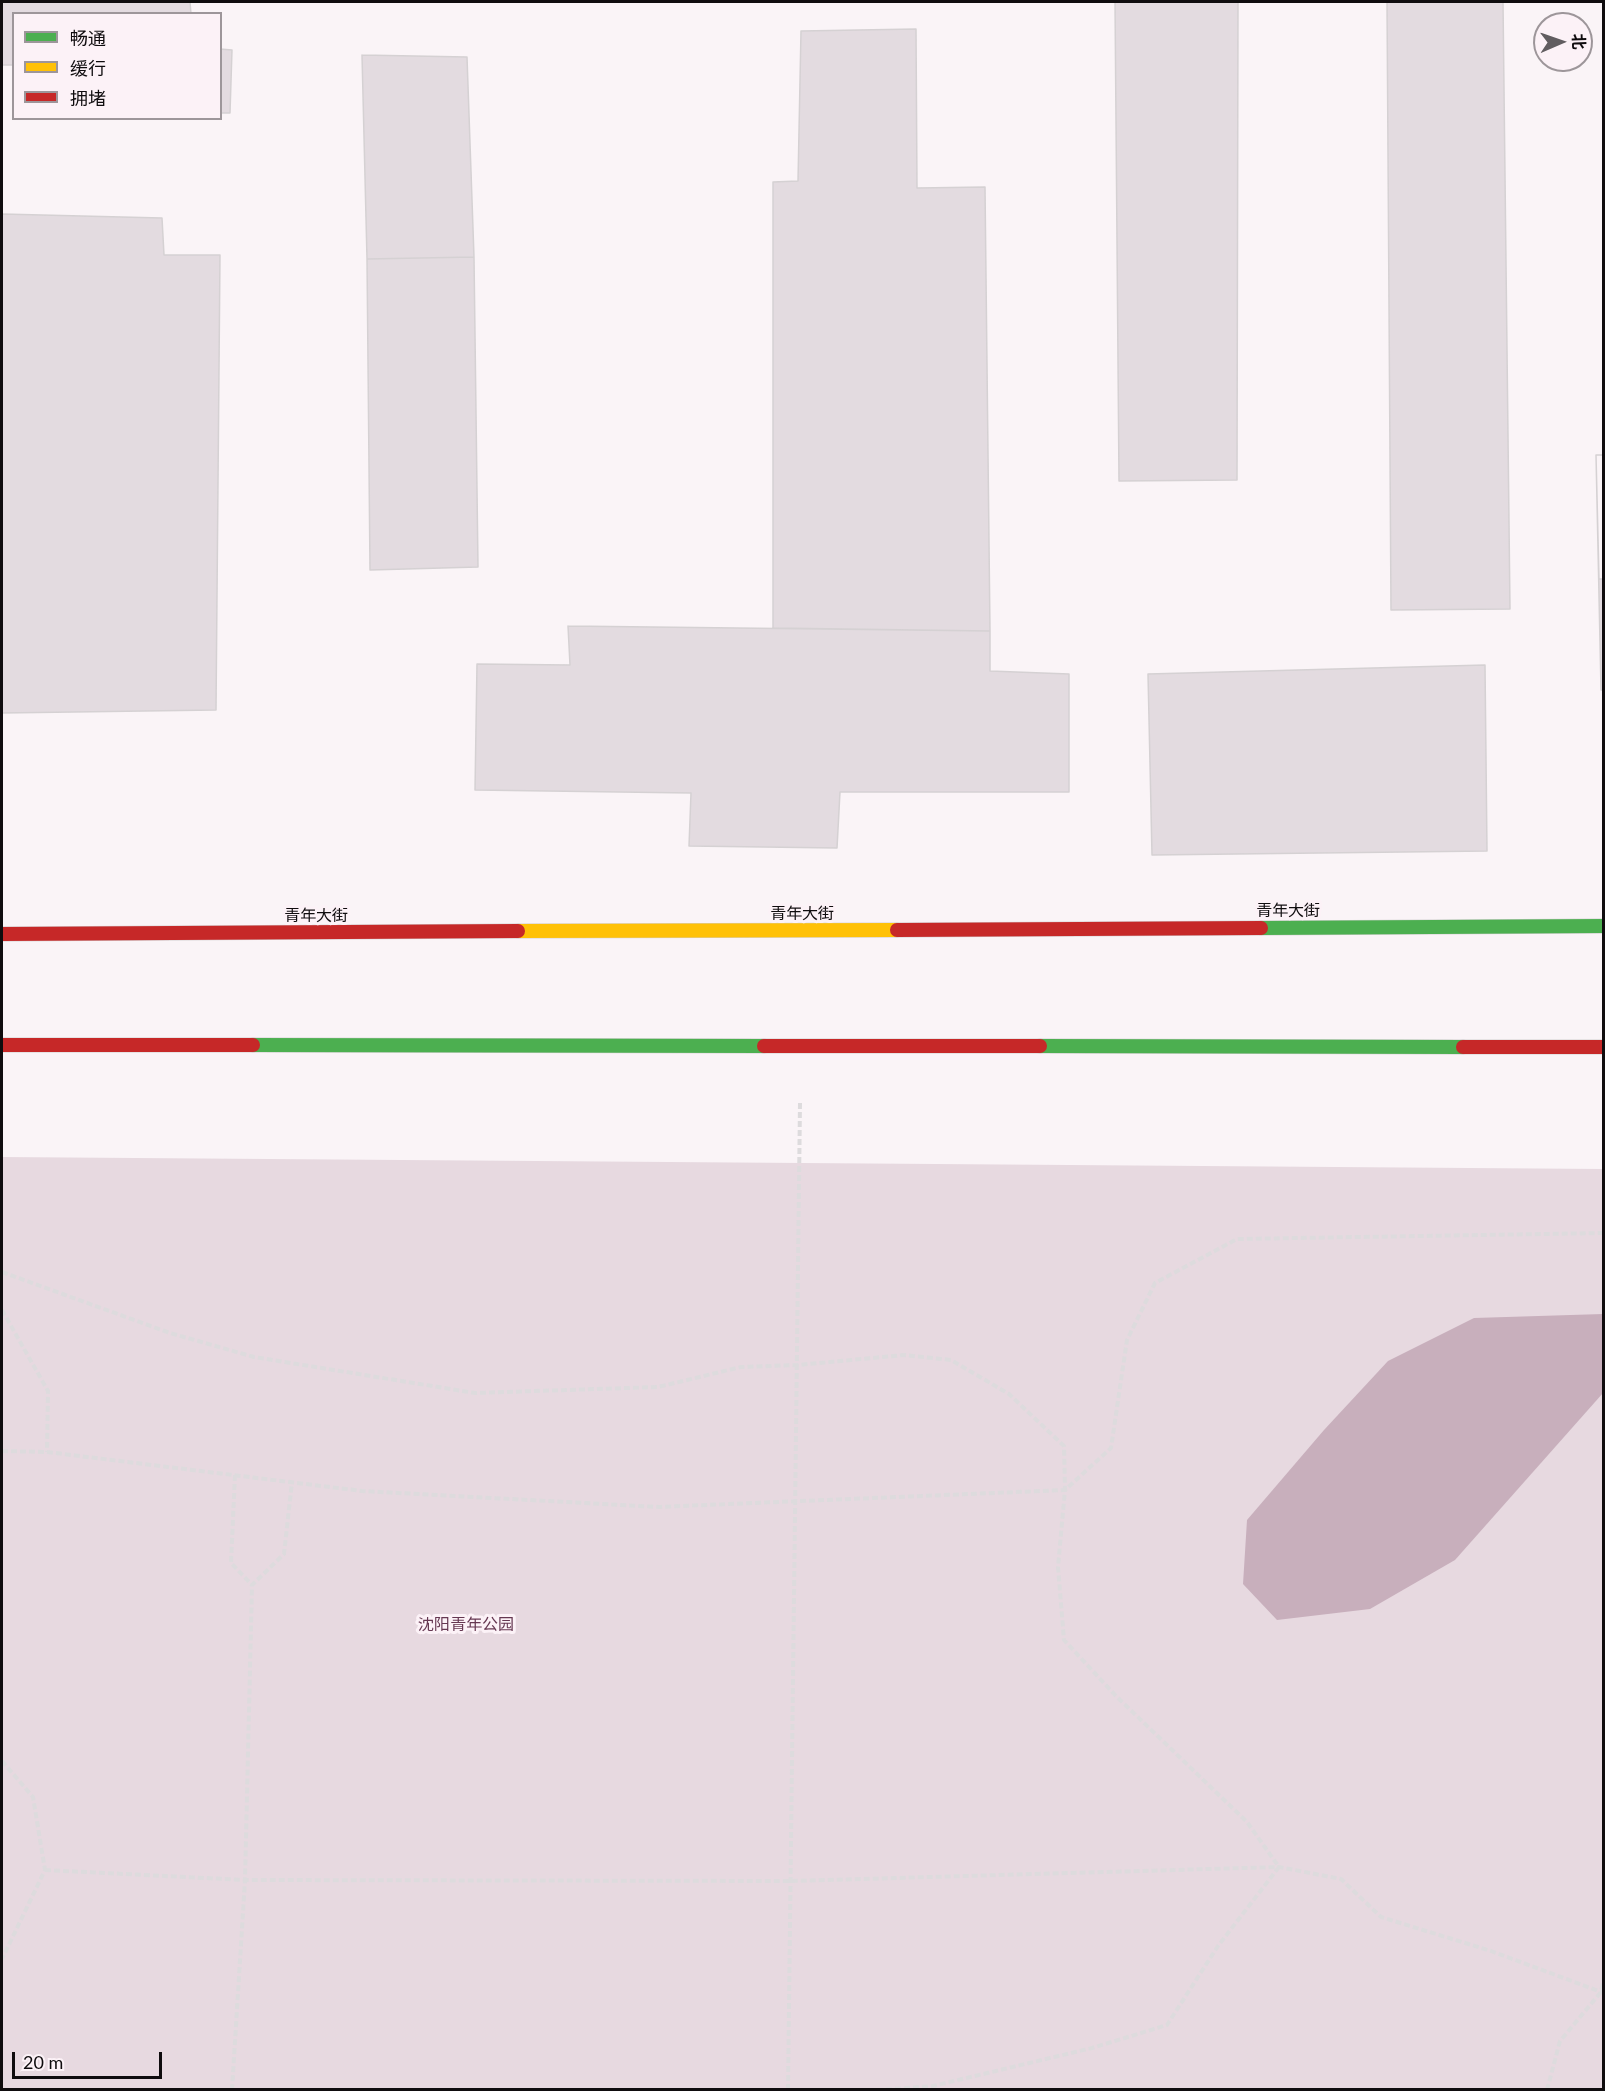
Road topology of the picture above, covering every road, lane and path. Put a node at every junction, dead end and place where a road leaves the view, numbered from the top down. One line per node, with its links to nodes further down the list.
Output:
1 (1604, 926): 2 (main road, 青年大街)
2 (2, 934)
3 (2, 1045): 4 (main road)
4 (1604, 1047)
5 (800, 1103): 9 (path)
6 (1604, 1233): 14 (path)
7 (2, 1272): 9 (path)
8 (2, 1310): 11 (path)
9 (798, 1365): 14 (path); 15 (path)
10 (2, 1451): 11 (path)
11 (47, 1452): 12 (path)
12 (235, 1475): 13 (path); 16 (path)
13 (292, 1482): 15 (path); 16 (path)
14 (1065, 1490): 15 (path); 18 (path)
15 (796, 1502): 21 (path)
16 (252, 1585): 20 (path)
17 (2, 1761): 19 (path)
18 (1279, 1867): 21 (path); 24 (path); 27 (path)
19 (45, 1870): 20 (path); 22 (path)
20 (246, 1880): 21 (path); 25 (path)
21 (791, 1881): 26 (path)
22 (2, 1959)
23 (1604, 1977): 24 (path)
24 (1602, 1993): 28 (path)
25 (232, 2090)
26 (788, 2090)
27 (879, 2090)
28 (1547, 2090)

